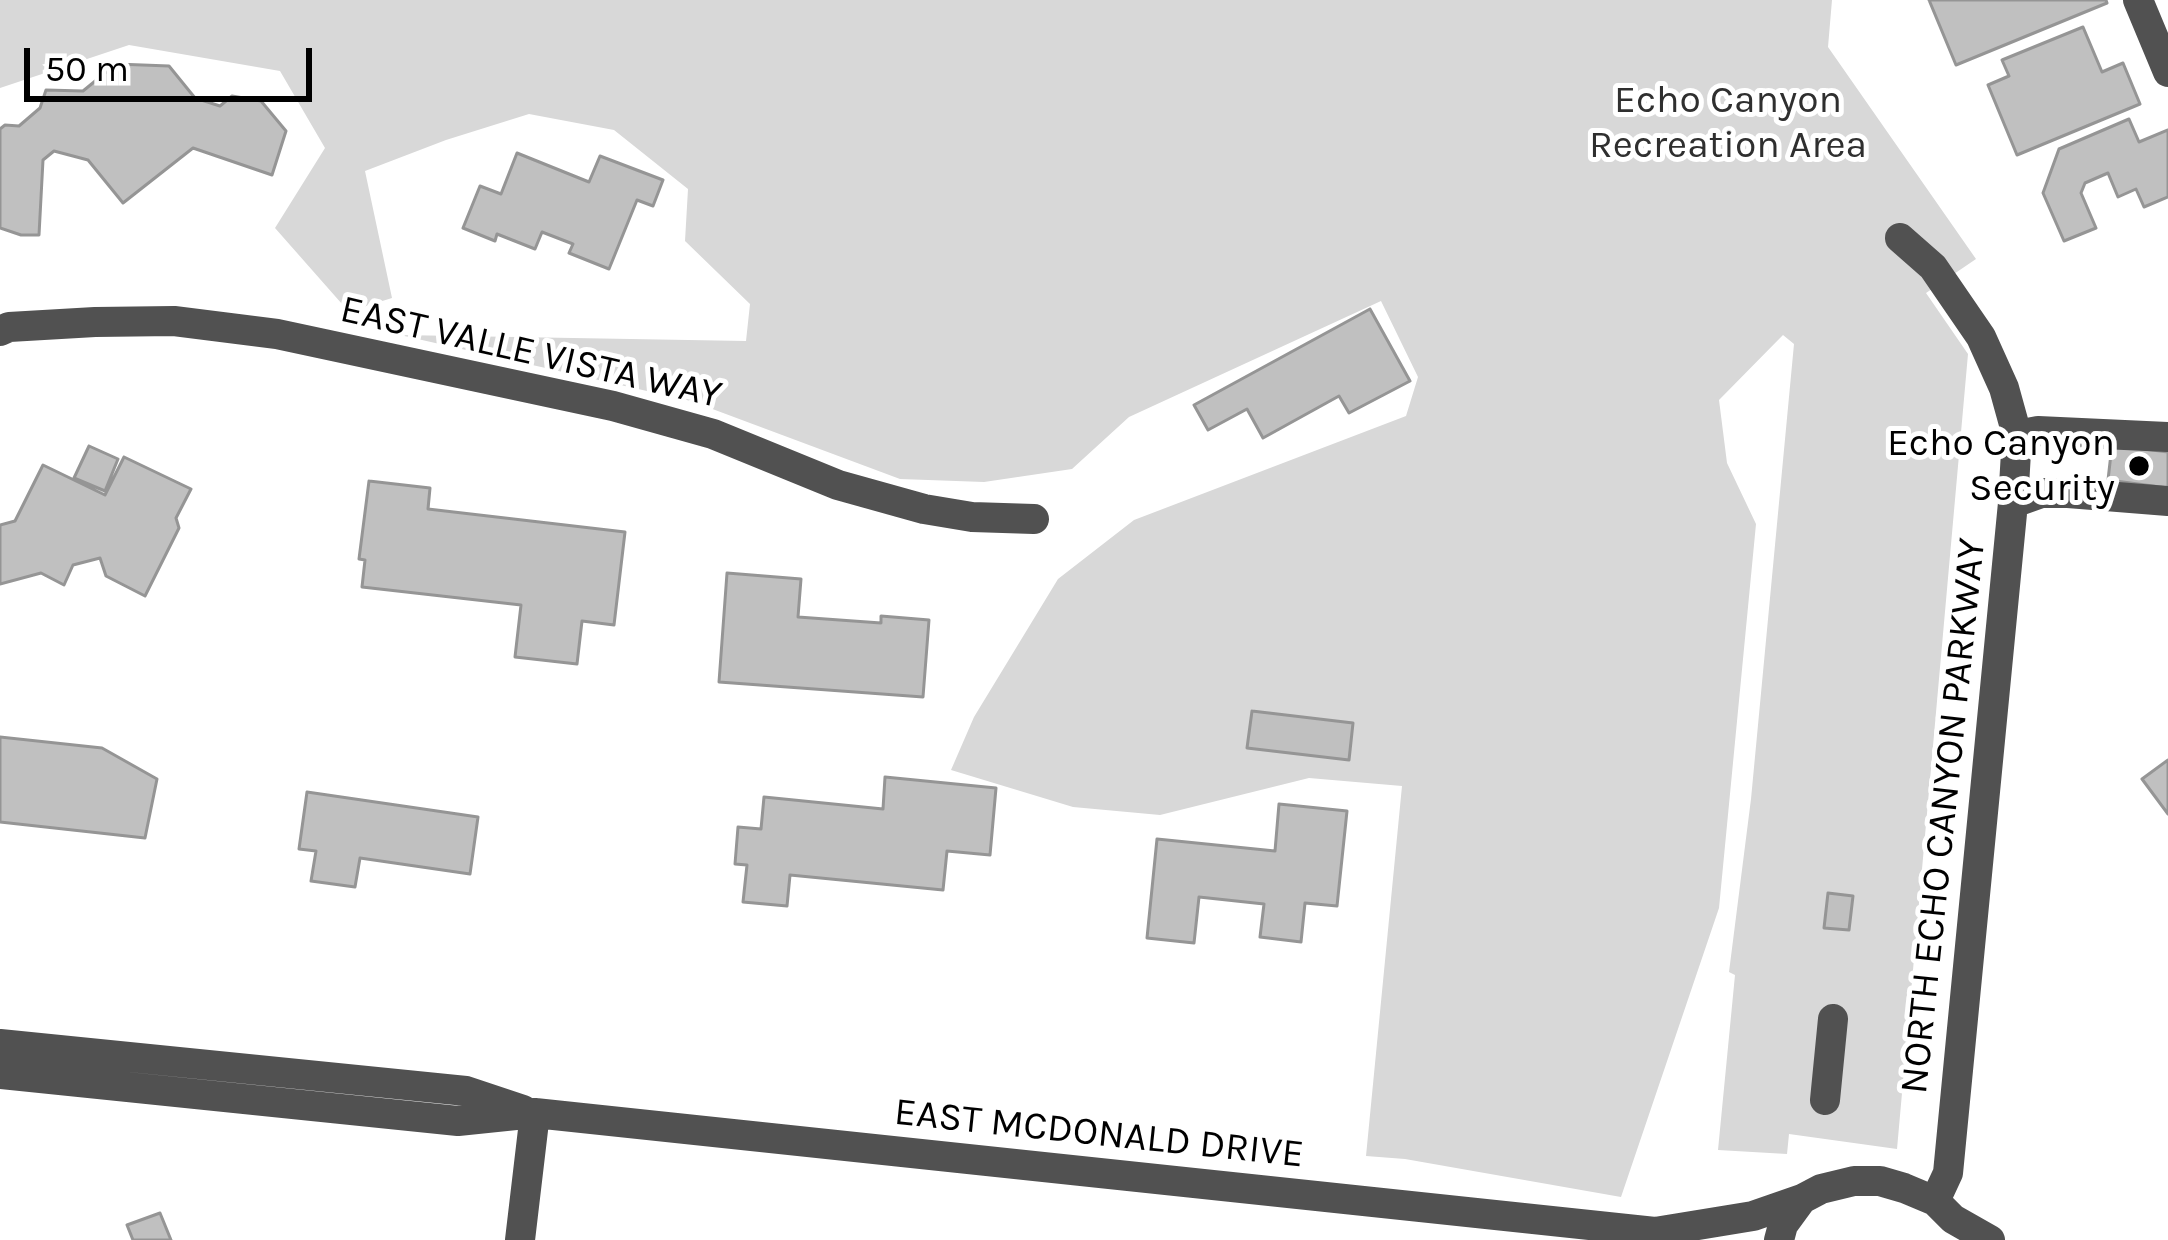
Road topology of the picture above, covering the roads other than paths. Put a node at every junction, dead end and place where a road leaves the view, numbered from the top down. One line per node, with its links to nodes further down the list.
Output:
1 (2138, 0): 2 (street)
2 (2168, 72)
3 (1900, 238): 5 (street)
4 (0, 331): 9 (street, EAST VALLE VISTA WAY)
5 (2017, 435): 6 (street); 8 (street, NORTH ECHO CANYON PARKWAY)
6 (2168, 437)
7 (2168, 501): 8 (street)
8 (2013, 502): 17 (street, NORTH ECHO CANYON PARKWAY)
9 (1034, 519)
10 (1833, 1019): 14 (street)
11 (0, 1044): 13 (street, EAST MCDONALD DRIVE)
12 (0, 1074): 13 (street, EAST MCDONALD DRIVE)
13 (245, 1085): 15 (street, EAST MCDONALD DRIVE)
14 (1825, 1100)
15 (535, 1113): 18 (street, EAST MCDONALD DRIVE); 19 (street)
16 (1802, 1199): 17 (street, EAST MCDONALD DRIVE); 18 (street, EAST MCDONALD DRIVE); 20 (street)
17 (1950, 1220): 21 (street, EAST MCDONALD DRIVE)
18 (1665, 1236)
19 (520, 1240)
20 (1779, 1240)
21 (1990, 1240)

